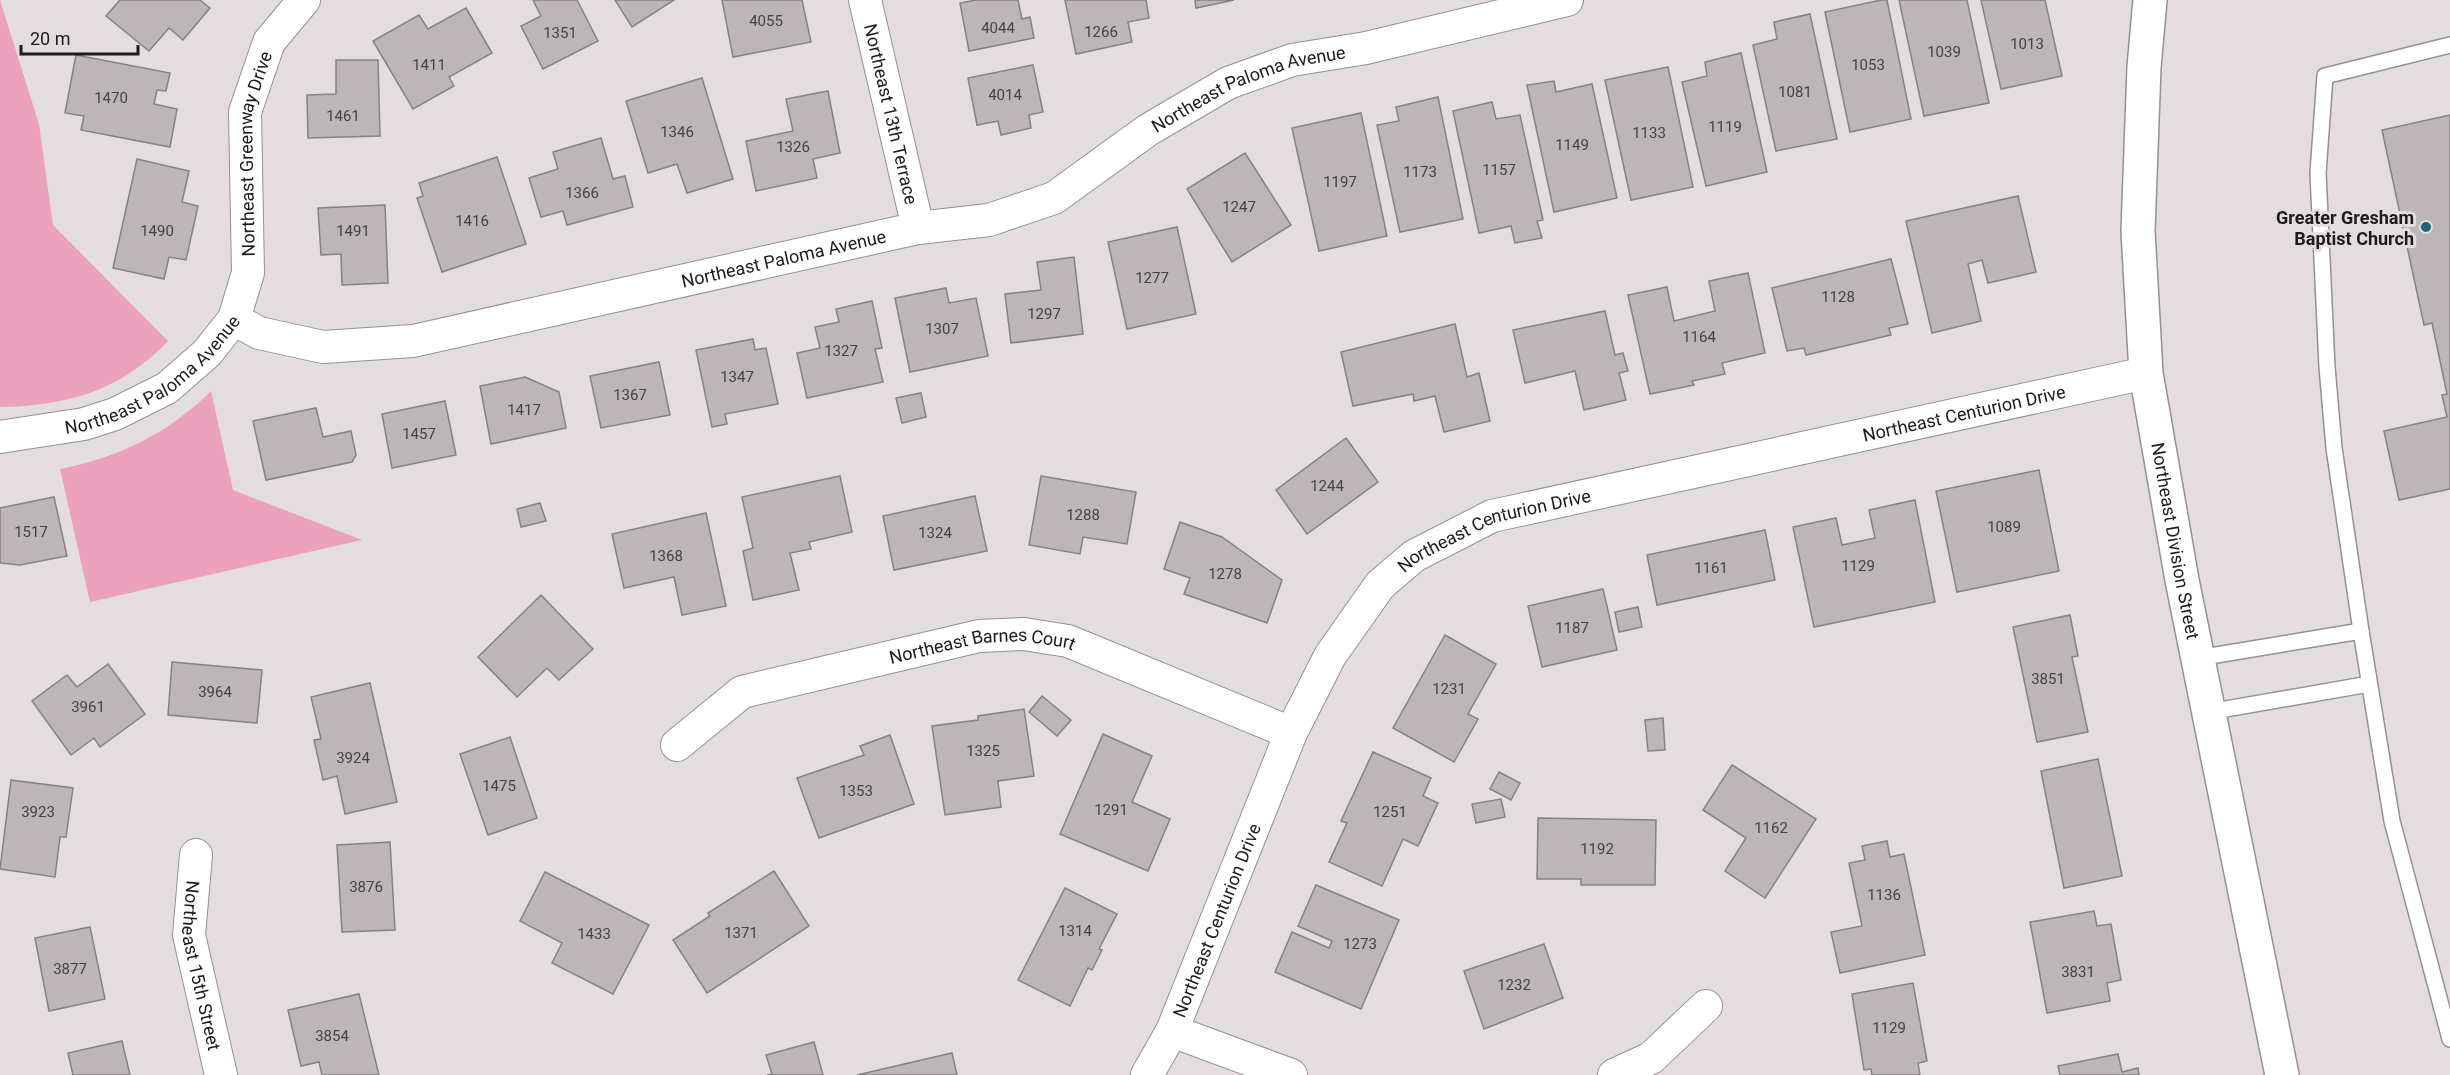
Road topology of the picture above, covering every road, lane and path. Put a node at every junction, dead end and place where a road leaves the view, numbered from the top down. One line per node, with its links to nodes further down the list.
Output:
1 (304, 0): 7 (street, Northeast Greenway Drive)
2 (865, 0): 6 (street, Northeast 13th Terrace)
3 (1567, 0): 6 (street, Northeast Paloma Avenue)
4 (2150, 0): 8 (street, Northeast Division Street)
5 (2450, 45): 10 (lane)
6 (918, 228): 7 (street, Northeast Paloma Avenue)
7 (234, 319): 9 (street, Northeast Paloma Avenue)
8 (2146, 372): 11 (street, Northeast Division Street); 14 (street, Northeast Centurion Drive)
9 (0, 437)
10 (2361, 631): 11 (lane); 12 (lane)
11 (2198, 658): 13 (street, Northeast Division Street)
12 (2369, 684): 13 (lane); 19 (lane)
13 (2209, 712): 24 (street, Northeast Division Street)
14 (1291, 733): 15 (street, Northeast Barnes Court); 18 (street, Northeast Centurion Drive)
15 (677, 745)
16 (196, 855): 20 (street, Northeast 15th Street)
17 (1706, 1006): 23 (street)
18 (1172, 1031): 21 (street, Northeast Centurion Drive); 22 (street)
19 (2450, 1039)
20 (220, 1075)
21 (1147, 1075)
22 (1291, 1075)
23 (1614, 1075)
24 (2282, 1075)

